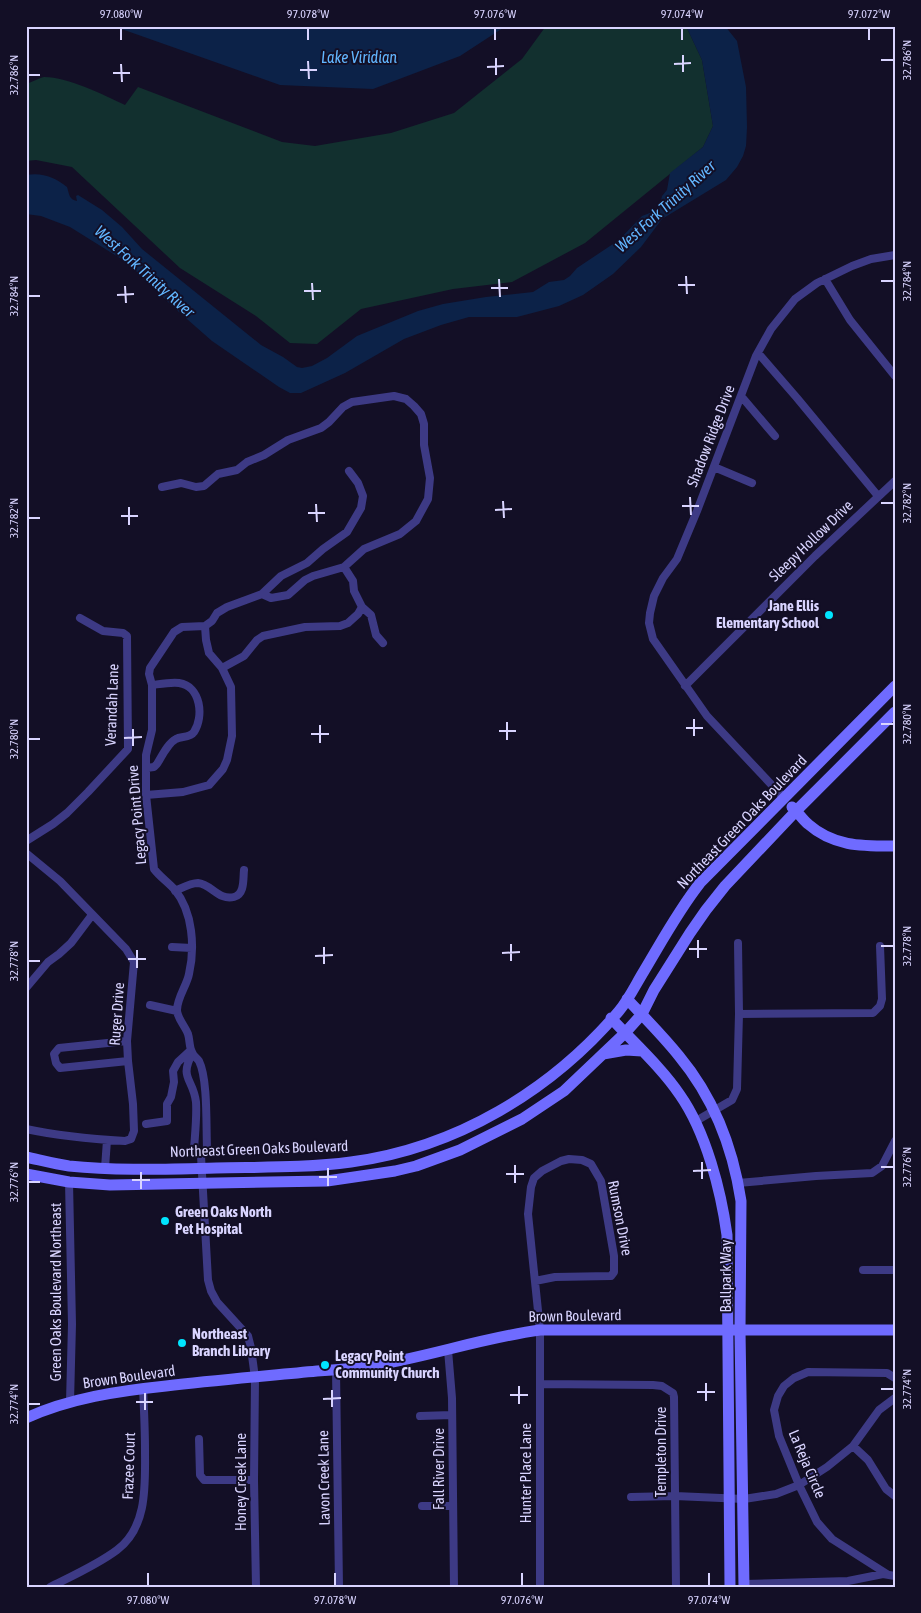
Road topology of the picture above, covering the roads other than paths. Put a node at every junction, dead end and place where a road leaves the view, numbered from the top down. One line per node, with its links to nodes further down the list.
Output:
1 (895, 255): 2 (street, Shadow Ridge Drive)
2 (825, 279): 3 (street, Shadow Ridge Drive); 4 (street)
3 (758, 352): 5 (street, Shadow Ridge Drive); 12 (street)
4 (895, 376)
5 (741, 396): 6 (street); 7 (street, Shadow Ridge Drive)
6 (775, 436)
7 (714, 467): 10 (street); 21 (street, Shadow Ridge Drive)
8 (349, 471): 14 (street)
9 (895, 481): 12 (street, Sleepy Hollow Drive)
10 (752, 484)
11 (162, 487): 13 (street)
12 (878, 496): 21 (street, Sleepy Hollow Drive)
13 (344, 567): 14 (street); 15 (street)
14 (262, 594): 17 (street)
15 (362, 606): 18 (street); 19 (street)
16 (80, 618): 28 (street, Verandah Lane)
17 (205, 626): 19 (street); 20 (street, Legacy Point Drive)
18 (384, 643)
19 (222, 668): 25 (street)
20 (152, 684): 24 (street, Legacy Point Drive); 24 (street)
21 (685, 686): 26 (street, Shadow Ridge Drive)
22 (895, 686): 26 (main road, Northeast Green Oaks Boulevard)
23 (895, 712): 27 (main road, Northeast Green Oaks Boulevard)
24 (146, 768): 25 (street, Legacy Point Drive)
25 (146, 795): 32 (street, Legacy Point Drive)
26 (784, 798): 27 (main road); 40 (main road, Northeast Green Oaks Boulevard)
27 (796, 811): 29 (main road); 39 (main road, Northeast Green Oaks Boulevard)
28 (26, 841)
29 (895, 846)
30 (26, 853): 33 (street, Ruger Drive)
31 (244, 870): 32 (street)
32 (175, 891): 37 (street, Legacy Point Drive)
33 (92, 915): 38 (street); 48 (street, Ruger Drive)
34 (738, 943): 44 (street)
35 (172, 946): 37 (street)
36 (880, 946): 44 (street)
37 (192, 948): 42 (street, Legacy Point Drive)
38 (26, 988)
39 (654, 990): 43 (main road, Northeast Green Oaks Boulevard); 47 (main road)
40 (627, 999): 43 (main road, Ballpark Way); 45 (main road, Northeast Green Oaks Boulevard)
41 (150, 1005): 42 (street)
42 (177, 1011): 50 (street)
43 (642, 1014): 46 (main road, Northeast Green Oaks Boulevard); 47 (main road, Ballpark Way)
44 (739, 1014): 53 (street)
45 (612, 1018): 46 (main road, Ballpark Way); 63 (main road, Northeast Green Oaks Boulevard)
46 (625, 1033): 49 (main road, Ballpark Way); 51 (main road, Northeast Green Oaks Boulevard)
47 (659, 1033): 53 (main road, Ballpark Way)
48 (127, 1041): 52 (street, Ruger Drive); 52 (street)
49 (642, 1051): 51 (main road); 54 (main road, Ballpark Way)
50 (192, 1052): 55 (street); 59 (street); 59 (street)
51 (602, 1054): 67 (main road, Northeast Green Oaks Boulevard)
52 (128, 1061): 57 (street, Ruger Drive)
53 (714, 1111): 54 (street); 66 (main road, Ballpark Way)
54 (696, 1121): 73 (main road, Ballpark Way)
55 (146, 1124)
56 (26, 1129): 57 (street)
57 (107, 1140): 62 (street)
58 (895, 1141): 66 (street)
59 (201, 1154): 63 (street)
60 (26, 1157): 62 (main road, Northeast Green Oaks Boulevard)
61 (576, 1159): 70 (street, Hunter Place Lane); 70 (street, Rumson Drive)
62 (105, 1168): 63 (main road, Northeast Green Oaks Boulevard)
63 (202, 1168): 67 (street)
64 (26, 1174): 65 (main road, Northeast Green Oaks Boulevard)
65 (69, 1182): 67 (main road, Northeast Green Oaks Boulevard); 82 (street, Green Oaks Boulevard Northeast)
66 (738, 1183): 74 (main road, Ballpark Way)
67 (202, 1184): 77 (street)
68 (863, 1270): 69 (street)
69 (895, 1270)
70 (535, 1281): 71 (street, Hunter Place Lane)
71 (540, 1330): 73 (main road, Brown Boulevard); 75 (main road, Brown Boulevard); 79 (street, Hunter Place Lane)
72 (895, 1330): 74 (main road, Brown Boulevard)
73 (728, 1331): 74 (main road, Brown Boulevard); 93 (main road, Ballpark Way)
74 (740, 1331): 94 (main road, Ballpark Way)
75 (448, 1350): 76 (main road, Brown Boulevard); 83 (street, Fall River Drive)
76 (336, 1370): 77 (main road, Brown Boulevard); 101 (street, Lavon Creek Lane)
77 (255, 1378): 80 (main road, Brown Boulevard); 88 (street, Honey Creek Lane)
78 (895, 1378): 89 (street, La Reja Circle)
79 (540, 1384): 90 (street, Templeton Drive); 103 (street, Hunter Place Lane)
80 (143, 1388): 82 (main road, Brown Boulevard); 99 (street, Frazee Court)
81 (895, 1398): 87 (street)
82 (70, 1402): 85 (main road, Brown Boulevard)
83 (452, 1415): 84 (street); 96 (street, Fall River Drive)
84 (420, 1416)
85 (26, 1418)
86 (199, 1439): 88 (street)
87 (853, 1446): 89 (street); 91 (street)
88 (254, 1480): 100 (street, Honey Creek Lane)
89 (799, 1485): 94 (street); 97 (street, La Reja Circle)
90 (675, 1496): 92 (street); 93 (street); 104 (street, Templeton Drive)
91 (895, 1496)
92 (631, 1497)
93 (729, 1498): 94 (street); 105 (main road, Ballpark Way)
94 (744, 1499): 98 (main road, Ballpark Way)
95 (422, 1506): 96 (street)
96 (453, 1506): 102 (street, Fall River Drive)
97 (891, 1575): 98 (street)
98 (744, 1585)
99 (50, 1587)
100 (256, 1587)
101 (339, 1587)
102 (454, 1587)
103 (540, 1587)
104 (676, 1587)
105 (730, 1587)

